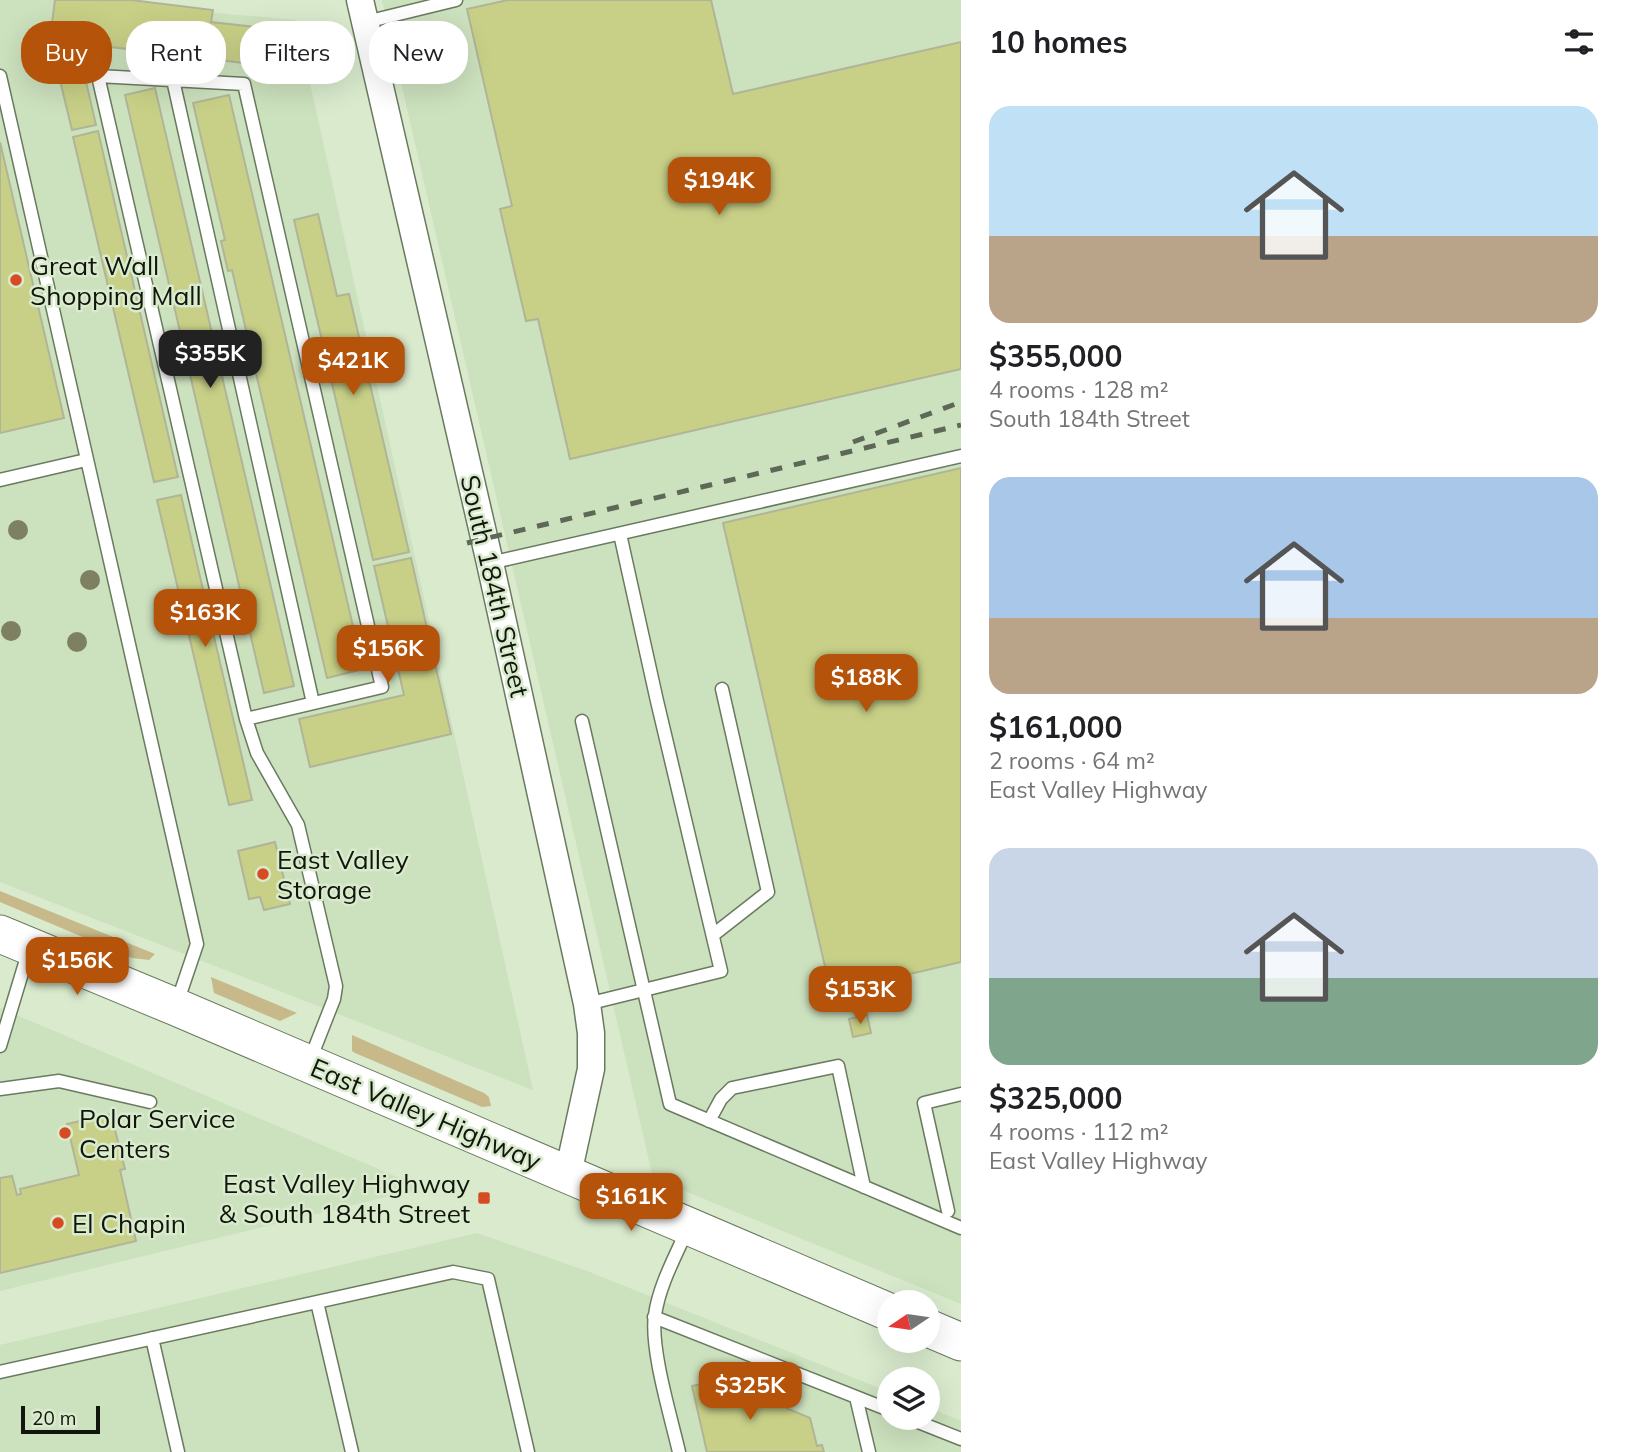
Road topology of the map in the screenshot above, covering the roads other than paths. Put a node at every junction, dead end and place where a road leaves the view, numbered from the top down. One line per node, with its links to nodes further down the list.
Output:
1 (456, 0): 2 (lane)
2 (363, 11): 11 (street, South 184th Street)
3 (0, 76): 8 (lane)
4 (126, 77): 14 (lane)
5 (226, 83): 13 (lane)
6 (174, 84): 13 (lane)
7 (961, 456): 10 (lane)
8 (86, 460): 9 (lane); 20 (lane)
9 (0, 480)
10 (620, 534): 11 (lane); 16 (lane)
11 (491, 563): 19 (street, South 184th Street)
12 (722, 689): 16 (lane)
13 (313, 703): 14 (lane)
14 (246, 719): 22 (lane)
15 (582, 721): 18 (lane)
16 (713, 935): 18 (lane)
17 (15, 940): 20 (main road, East Valley Highway); 21 (lane)
18 (643, 990): 19 (lane); 26 (lane)
19 (587, 1004): 27 (street, South 184th Street)
20 (176, 1007): 22 (main road, East Valley Highway)
21 (0, 1046)
22 (309, 1064): 27 (main road, East Valley Highway)
23 (0, 1089): 25 (lane)
24 (961, 1094): 30 (lane)
25 (150, 1102)
26 (709, 1121): 28 (lane); 28 (lane)
27 (568, 1174): 32 (main road, East Valley Highway)
28 (864, 1187): 31 (lane)
29 (961, 1208): 30 (lane)
30 (947, 1211): 31 (lane)
31 (930, 1215): 33 (lane)
32 (688, 1226): 35 (main road, East Valley Highway); 36 (lane)
33 (961, 1228)
34 (317, 1302): 38 (lane); 46 (lane); 47 (lane)
35 (877, 1307)
36 (654, 1317): 41 (lane); 48 (lane)
37 (940, 1333): 39 (main road)
38 (152, 1338): 40 (lane); 45 (lane)
39 (961, 1342)
40 (0, 1372)
41 (856, 1397): 42 (lane); 49 (lane)
42 (877, 1405)
43 (938, 1430): 44 (lane)
44 (961, 1439)
45 (178, 1452)
46 (352, 1452)
47 (528, 1452)
48 (679, 1452)
49 (869, 1452)

